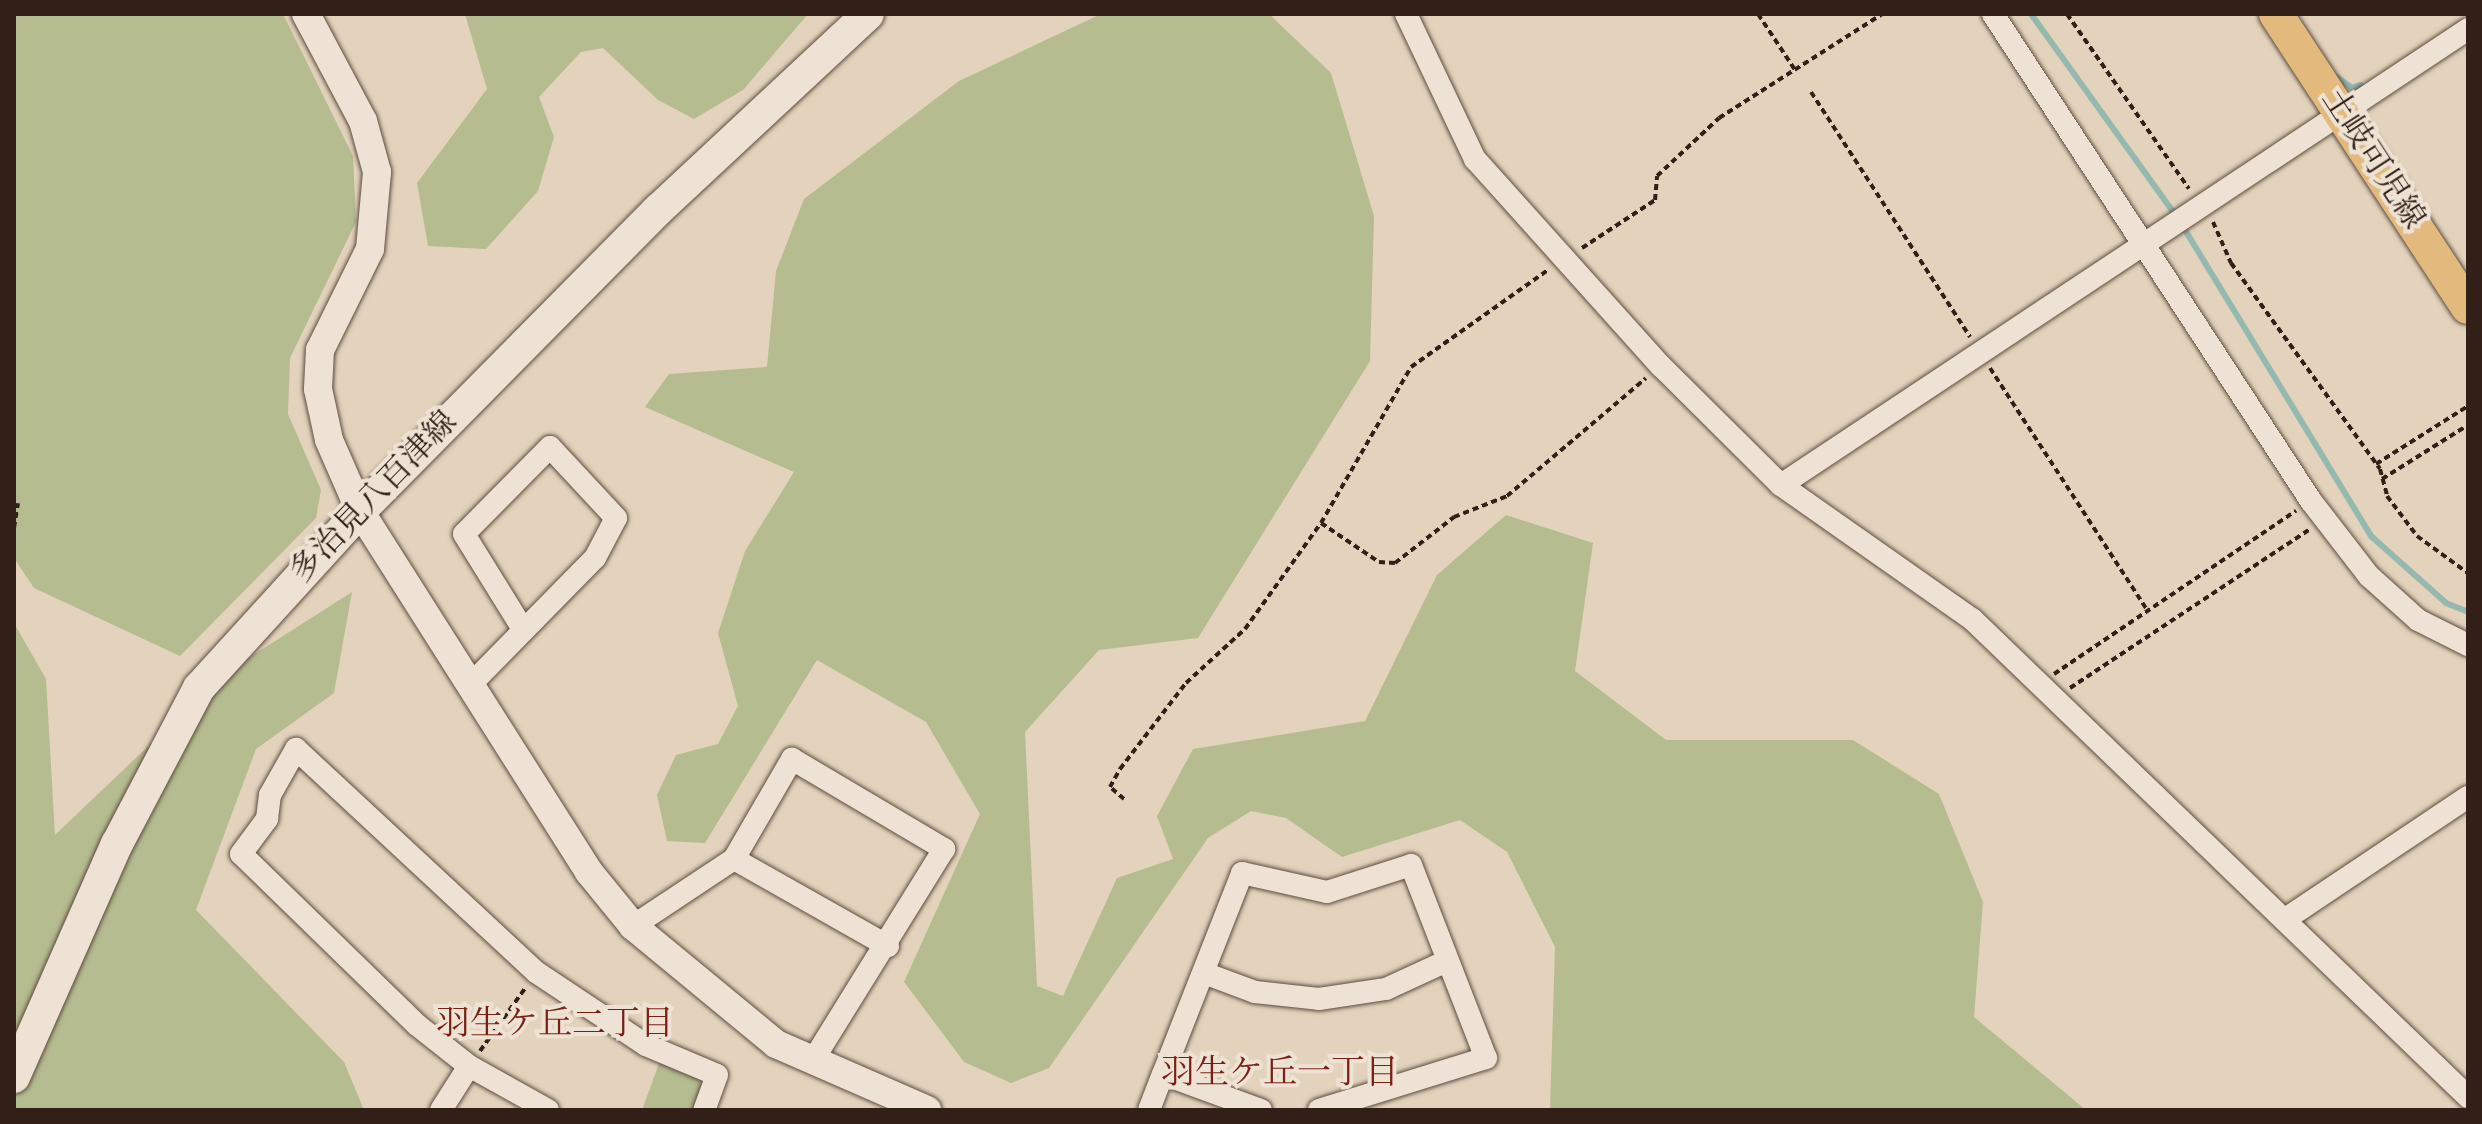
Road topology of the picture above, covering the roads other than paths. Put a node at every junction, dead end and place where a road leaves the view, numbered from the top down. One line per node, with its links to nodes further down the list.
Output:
1 (306, 14): 11 (street)
2 (868, 14): 11 (main road, 多治見八百津線)
3 (1406, 14): 10 (street)
4 (1993, 14): 8 (street)
5 (2276, 14): 7 (main road, 土岐可児線)
6 (2468, 29): 7 (street)
7 (2342, 114): 8 (street); 9 (main road, 土岐可児線)
8 (2145, 244): 10 (street); 13 (street)
9 (2468, 307)
10 (1781, 485): 17 (street)
11 (360, 511): 14 (street); 25 (main road, 多治見八百津線)
12 (523, 629): 12 (street); 14 (street)
13 (2468, 645)
14 (473, 682): 18 (street)
15 (2468, 797): 17 (street)
16 (734, 859): 18 (street); 19 (street); 19 (street)
17 (2287, 918): 26 (street)
18 (633, 926): 22 (street)
19 (888, 946): 22 (street)
20 (1447, 961): 21 (street); 21 (street); 33 (street)
21 (1204, 973): 24 (street)
22 (812, 1062): 30 (street)
23 (469, 1066): 27 (street); 28 (street); 29 (street)
24 (1163, 1074): 31 (street); 32 (street)
25 (14, 1077)
26 (2468, 1097)
27 (441, 1110)
28 (548, 1110)
29 (704, 1110)
30 (927, 1110)
31 (1149, 1110)
32 (1261, 1110)
33 (1319, 1110)

